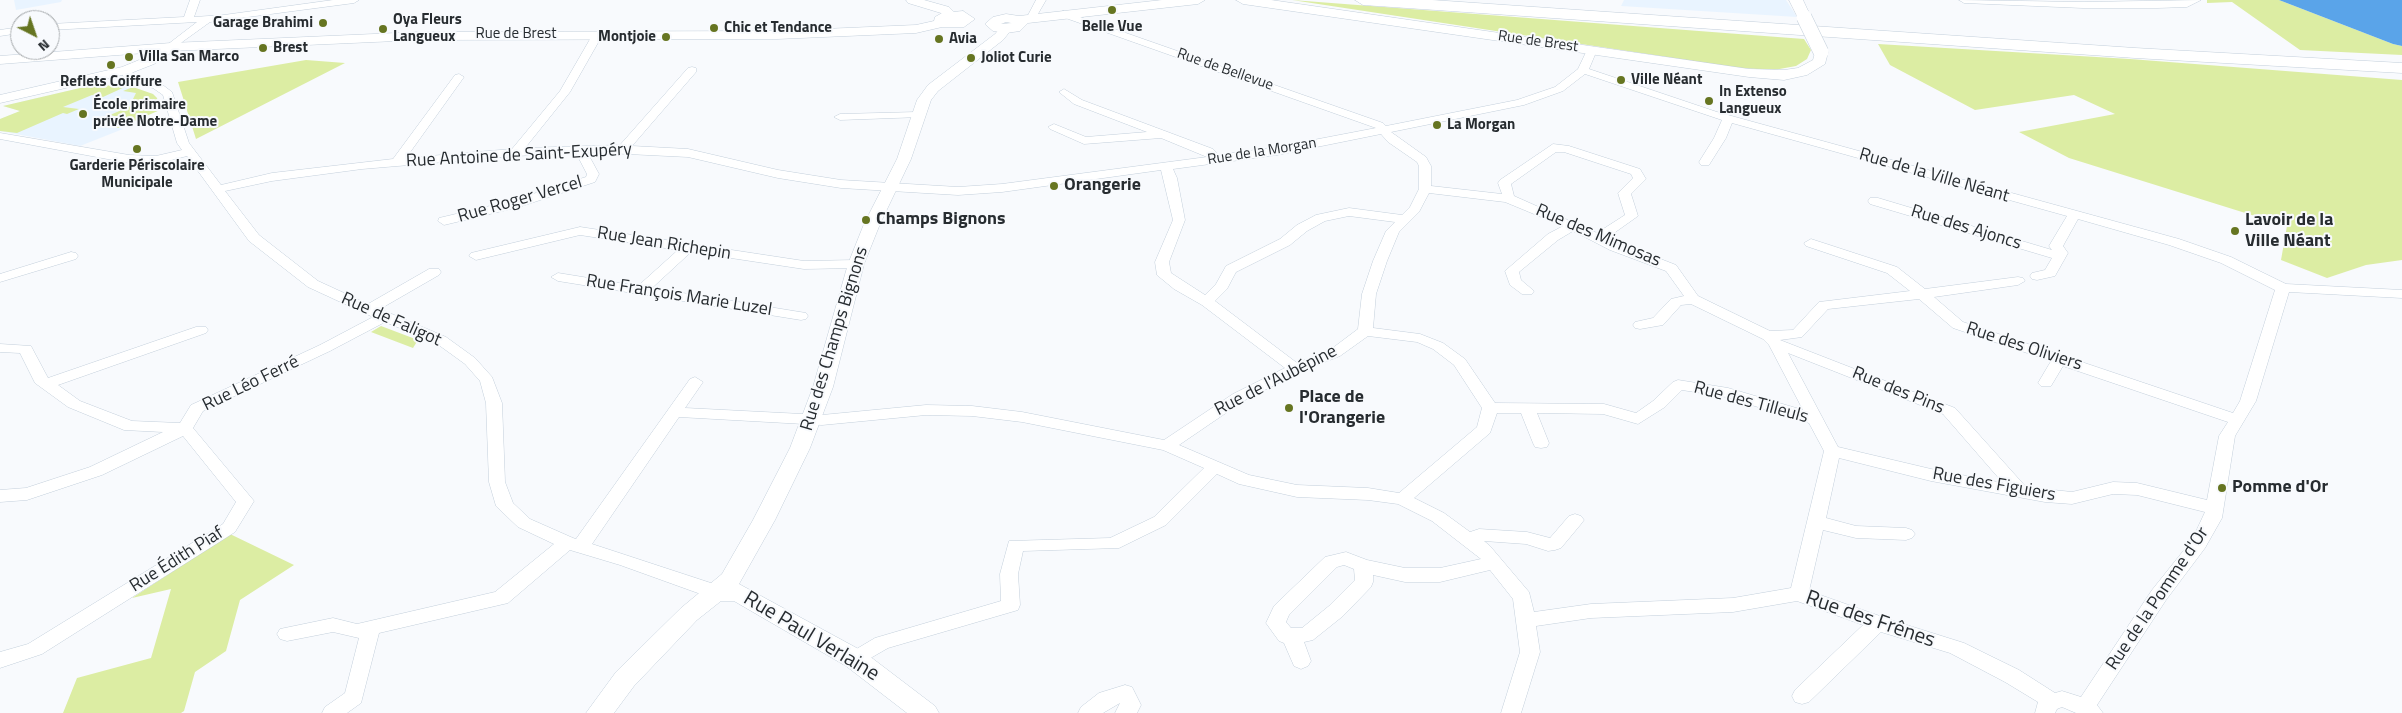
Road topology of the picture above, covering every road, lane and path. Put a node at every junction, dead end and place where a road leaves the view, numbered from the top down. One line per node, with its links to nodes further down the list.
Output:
1 (195, 0): 16 (street)
2 (354, 0): 14 (street)
3 (912, 0): 15 (street)
4 (1040, 0): 13 (street)
5 (1198, 0): 12 (main road)
6 (1243, 0): 21 (main road, Rue de Brest)
7 (1363, 0): 23 (highway)
8 (1431, 0): 24 (highway)
9 (1796, 0): 21 (main road, Rue de Brest, bridge)
10 (1964, 0): 11 (street)
11 (2194, 1)
12 (1063, 14): 13 (main road); 37 (street, Rue de Bellevue)
13 (1025, 18): 17 (main road)
14 (207, 19): 16 (street); 20 (street)
15 (947, 19): 17 (main road, Rue de Brest); 19 (main road, Rue de Brest)
16 (188, 20): 18 (street)
17 (997, 25): 33 (street, Rue des Champs Bignons)
18 (60, 26)
19 (598, 34): 20 (main road, Rue de Brest); 43 (street)
20 (171, 47): 22 (main road, Rue de Brest); 26 (street)
21 (1592, 50): 28 (street, Rue de la Morgan)
22 (0, 60)
23 (2302, 63): 25 (highway); 29 (highway)
24 (2402, 63)
25 (2402, 68)
26 (126, 70): 32 (street); 42 (street, Rue de Faligot)
27 (692, 70): 41 (street)
28 (1583, 70): 35 (street, Rue de la Ville Néant); 37 (street, Rue de la Morgan)
29 (2402, 73)
30 (459, 77): 45 (street)
31 (1064, 92): 38 (street)
32 (0, 99)
33 (918, 115): 34 (street); 49 (street, Rue des Champs Bignons)
34 (840, 117)
35 (1728, 119): 46 (street); 53 (street, Rue de la Ville Néant)
36 (1054, 127): 38 (street)
37 (1386, 131): 44 (street, Rue de la Morgan); 50 (street)
38 (1164, 135): 44 (street)
39 (0, 136): 42 (street)
40 (581, 149): 41 (street, Rue Antoine de Saint-Exupéry); 43 (street, Rue Antoine de Saint-Exupéry); 55 (street, Rue Roger Vercel)
41 (623, 149): 49 (street, Rue Antoine de Saint-Exupéry)
42 (190, 152): 48 (street, Rue de Faligot)
43 (516, 152): 45 (street, Rue Antoine de Saint-Exupéry)
44 (1216, 160): 47 (street, Rue de la Morgan)
45 (397, 162): 48 (street, Rue Antoine de Saint-Exupéry)
46 (1705, 162)
47 (1166, 167): 49 (street, Rue de la Morgan); 75 (street)
48 (219, 188): 76 (street, Rue de Faligot)
49 (899, 188): 63 (street, Rue des Champs Bignons)
50 (1425, 189): 51 (street, Rue des Mimosas); 54 (street)
51 (1507, 198): 56 (street, Rue des Mimosas); 57 (street)
52 (1874, 201): 62 (street, Rue des Ajoncs)
53 (2074, 215): 62 (street); 71 (street, Rue de la Ville Néant)
54 (1404, 219): 75 (street); 81 (street)
55 (444, 221)
56 (1573, 226): 57 (street, Rue des Mimosas); 70 (street)
57 (1599, 238): 74 (street, Rue des Mimosas)
58 (1811, 243): 72 (street, Rue des Oliviers)
59 (688, 248): 61 (street, Rue Jean Richepin); 63 (street, Rue Jean Richepin); 69 (street)
60 (71, 256): 67 (street)
61 (476, 256)
62 (2059, 256): 65 (street)
63 (856, 264): 92 (street, Rue des Champs Bignons)
64 (434, 272): 76 (street)
65 (2036, 276)
66 (558, 277): 69 (street, Rue François Marie Luzel)
67 (0, 278)
68 (2018, 281): 72 (street)
69 (641, 290): 77 (street, Rue François Marie Luzel)
70 (1527, 291)
71 (2283, 291): 73 (street); 93 (street, Rue de la Pomme d'Or)
72 (1922, 294): 82 (street); 84 (street, Rue des Oliviers)
73 (2402, 294)
74 (1693, 300): 79 (street); 82 (street, Rue des Mimosas)
75 (1207, 302): 85 (street)
76 (368, 310): 78 (street, Rue de Faligot)
77 (801, 316)
78 (383, 317): 95 (street, Rue Léo Ferré); 108 (street, Rue de Faligot)
79 (1640, 326)
80 (201, 330): 88 (street)
81 (1365, 330): 85 (street, Rue de l'Aubépine); 89 (street)
82 (1772, 339): 94 (street); 100 (street, Rue des Pins)
83 (0, 348): 88 (street, Rue Léo Ferré)
84 (2060, 358): 87 (street); 93 (street, Rue des Oliviers)
85 (1295, 369): 97 (street, Rue de l'Aubépine)
86 (694, 382): 91 (street)
87 (2046, 383)
88 (46, 384): 95 (street, Rue Léo Ferré)
89 (1490, 408): 90 (street, Rue des Tilleuls); 102 (street)
90 (1527, 409): 94 (street, Rue des Tilleuls); 96 (street)
91 (674, 412): 92 (street); 108 (street)
92 (811, 418): 97 (street); 111 (street, Rue des Champs Bignons)
93 (2236, 419): 103 (street, Rue de la Pomme d'Or)
94 (1817, 420): 98 (street)
95 (185, 428): 101 (street); 119 (street, Rue Édith Piaf)
96 (1541, 443)
97 (1167, 446): 99 (street)
98 (1832, 452): 100 (street, Rue des Figuiers); 105 (street)
99 (1214, 468): 102 (street); 118 (street)
100 (2021, 492): 103 (street, Rue des Figuiers)
101 (0, 496)
102 (1402, 499): 107 (street)
103 (2214, 508): 123 (street, Rue de la Pomme d'Or)
104 (1575, 520): 107 (street)
105 (1816, 522): 106 (street); 112 (street)
106 (1906, 534)
107 (1468, 540): 109 (street)
108 (574, 545): 111 (street, Rue de Faligot); 115 (street)
109 (1494, 563): 110 (street); 113 (street)
110 (1363, 566): 117 (street); 117 (street)
111 (716, 592): 118 (street, Rue Paul Verlaine); 125 (street)
112 (1798, 594): 113 (street, Rue des Frênes); 114 (street, Rue des Frênes)
113 (1526, 620): 129 (street)
114 (1878, 624): 121 (street); 122 (street, Rue des Frênes)
115 (371, 627): 116 (street); 124 (street)
116 (288, 634)
117 (1292, 637): 120 (street)
118 (855, 659): 126 (street, Rue Paul Verlaine)
119 (0, 660)
120 (1301, 661)
121 (1802, 696)
122 (2049, 707): 123 (street)
123 (2090, 710)
124 (332, 713)
125 (599, 713)
126 (926, 713)
127 (1088, 713): 128 (street)
128 (1125, 713)
129 (1511, 713)

